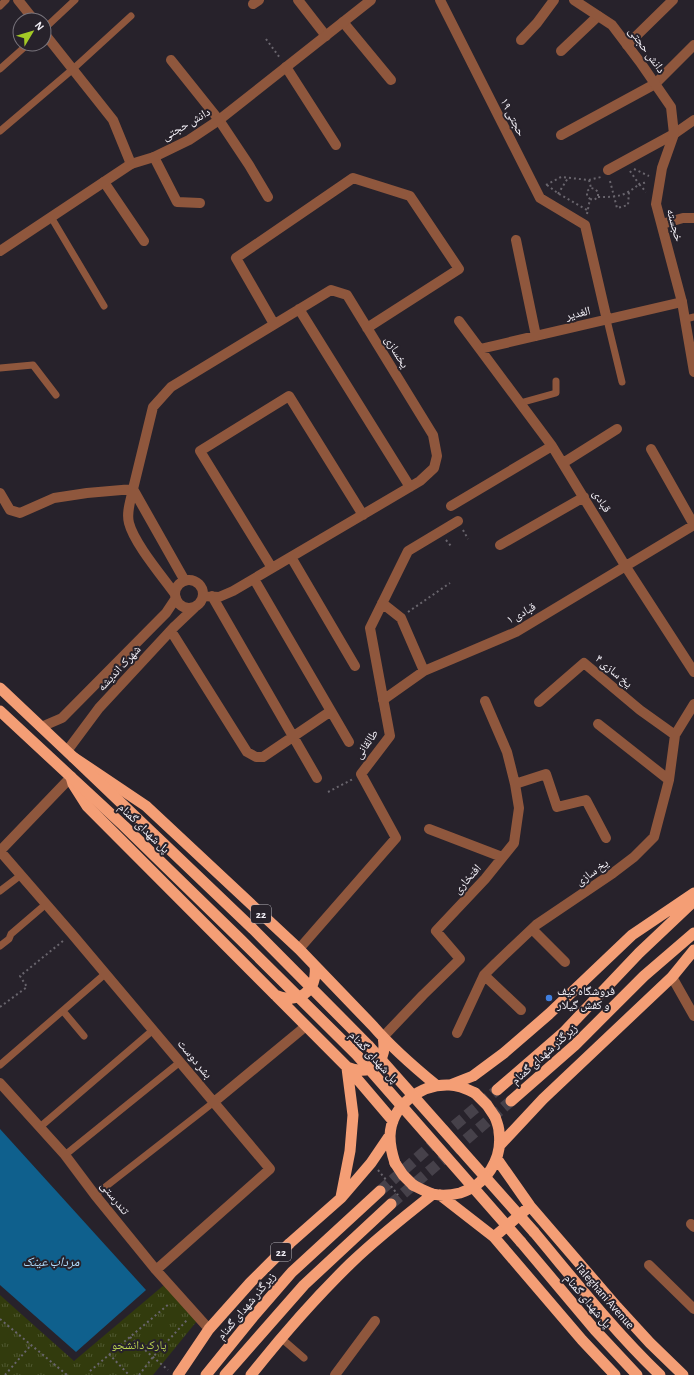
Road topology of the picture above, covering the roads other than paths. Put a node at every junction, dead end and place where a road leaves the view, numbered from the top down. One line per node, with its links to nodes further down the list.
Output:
1 (6, 0): 10 (lane)
2 (18, 0): 11 (street)
3 (75, 0): 14 (lane)
4 (298, 0): 16 (street)
5 (371, 0): 15 (street, دانش حجتی)
6 (440, 0): 51 (street, حجتی ۱۹)
7 (554, 0): 17 (street)
8 (574, 0): 13 (street, دانش حجتی)
9 (673, 0): 19 (street)
10 (0, 6)
11 (28, 12)
12 (131, 16): 26 (lane)
13 (598, 16): 19 (street, دانش حجتی); 21 (street)
14 (52, 22)
15 (343, 22): 16 (street, دانش حجتی); 27 (street)
16 (326, 36): 24 (street, دانش حجتی)
17 (521, 40)
18 (52, 43): 26 (street)
19 (628, 45): 28 (street, دانش حجتی)
20 (694, 46): 28 (street)
21 (562, 51)
22 (19, 52): 25 (lane)
23 (171, 60): 29 (street)
24 (286, 67): 29 (street, دانش حجتی); 34 (street)
25 (0, 69)
26 (72, 69): 31 (lane); 36 (street)
27 (391, 80)
28 (656, 84): 32 (street, دانش حجتی); 33 (street)
29 (219, 120): 35 (street, دانش حجتی); 39 (street)
30 (694, 120): 32 (street)
31 (0, 131)
32 (674, 134): 37 (street); 43 (street, خجسته)
33 (561, 135)
34 (336, 145)
35 (154, 157): 36 (street, دانش حجتی); 40 (street)
36 (131, 164): 38 (street, دانش حجتی)
37 (608, 170)
38 (104, 182): 41 (street, دانش حجتی); 45 (street)
39 (268, 197)
40 (200, 203)
41 (51, 217): 46 (street, دانش حجتی); 48 (lane)
42 (694, 218): 43 (street)
43 (662, 224): 47 (street, خجسته)
44 (516, 240): 55 (street)
45 (144, 241)
46 (0, 251)
47 (682, 302): 50 (street, خجسته); 51 (street, الغدیر)
48 (104, 306)
49 (299, 309): 53 (street, یخسازی); 54 (street, یخسازی); 67 (street)
50 (690, 318): 58 (street, خجسته)
51 (607, 320): 55 (street, الغدیر); 60 (lane)
52 (459, 321): 56 (street, قبادی)
53 (274, 324): 54 (street); 68 (street, یخسازی)
54 (367, 328): 67 (street, یخسازی)
55 (536, 336): 56 (street, الغدیر)
56 (480, 349): 62 (street, قبادی)
57 (0, 368): 61 (lane)
58 (694, 372)
59 (556, 381): 62 (lane)
60 (622, 382)
61 (56, 395)
62 (520, 403): 64 (street, قبادی)
63 (617, 429): 66 (street)
64 (552, 446): 66 (street, قبادی); 71 (street)
65 (651, 449): 74 (street)
66 (563, 463): 70 (street, قبادی)
67 (410, 487): 72 (street, یخسازی)
68 (133, 489): 69 (street); 80 (street); 81 (street, یخسازی)
69 (0, 493)
70 (584, 497): 75 (street); 77 (street, قبادی)
71 (450, 506)
72 (363, 515): 76 (street, یخسازی); 78 (street)
73 (458, 522): 83 (street, طالقانی)
74 (694, 525): 77 (street, قبادی ۱)
75 (500, 545)
76 (291, 557): 78 (street, یخسازی); 88 (street)
77 (626, 567): 89 (street, قبادی ۱); 90 (street, قبادی)
78 (272, 568): 79 (street, یخسازی)
79 (254, 579): 82 (street, یخسازی); 97 (street)
80 (185, 581): 81 (street); 82 (street)
81 (175, 596): 84 (street); 86 (street, شهرک اندیشه)
82 (207, 596): 84 (street); 101 (street)
83 (382, 602): 89 (street); 92 (street, طالقانی)
84 (195, 607): 85 (street, شهرک اندیشه)
85 (171, 631): 87 (street, شهرک اندیشه); 101 (street)
86 (126, 653): 87 (street); 99 (street, شهرک اندیشه)
87 (139, 665): 103 (street, شهرک اندیشه)
88 (355, 666)
89 (424, 671): 92 (street, قبادی ۱)
90 (694, 672)
91 (0, 688): 99 (highway, 22)
92 (383, 700): 120 (street, طالقانی)
93 (485, 701): 107 (street, افتخاری)
94 (539, 702): 100 (street, یخ سازی ۴)
95 (694, 704): 100 (street, یخ سازی)
96 (0, 711): 104 (highway, پل شهدای گمنام)
97 (331, 711): 101 (street); 102 (street)
98 (598, 724): 106 (street)
99 (42, 727): 103 (highway, 22)
100 (675, 735): 106 (street, یخ سازی)
101 (293, 737): 105 (street)
102 (348, 742)
103 (70, 754): 120 (highway, 22); 172 (highway, پل شهدای گمنام, bridge)
104 (71, 778): 110 (street); 127 (highway); 171 (highway, پل شهدای گمنام, bridge)
105 (317, 778)
106 (669, 780): 117 (street, یخ سازی)
107 (515, 784): 109 (street); 111 (street, افتخاری)
108 (429, 829): 111 (street)
109 (606, 838)
110 (0, 851): 112 (street, بشر دوست)
111 (502, 857): 135 (street, افتخاری)
112 (21, 875): 113 (lane); 116 (street, بشر دوست)
113 (0, 892)
114 (694, 893): 141 (highway)
115 (694, 901): 142 (highway, زیرگذر شهدای گمنام)
116 (46, 904): 119 (lane); 124 (street, بشر دوست)
117 (532, 929): 122 (street); 125 (street, یخ سازی)
118 (694, 933): 143 (highway, زیرگذر شهدای گمنام)
119 (0, 946)
120 (299, 949): 123 (highway, 22)
121 (694, 950): 126 (highway)
122 (565, 962)
123 (315, 966): 127 (highway); 135 (highway, 22)
124 (105, 974): 129 (lane); 132 (street, بشر دوست)
125 (484, 975): 128 (street); 133 (street, یخ سازی)
126 (672, 977): 130 (street); 148 (highway)
127 (275, 995): 131 (highway)
128 (521, 1010)
129 (63, 1011): 134 (lane); 137 (lane)
130 (694, 1016)
131 (306, 1026): 138 (highway); 144 (street)
132 (153, 1030): 136 (street, بشر دوست); 146 (lane)
133 (457, 1033)
134 (84, 1036)
135 (383, 1038): 138 (highway); 140 (highway, 22)
136 (180, 1062): 144 (street, بشر دوست); 149 (lane)
137 (0, 1065)
138 (347, 1067): 145 (highway); 154 (highway)
139 (0, 1083): 146 (street, تندرستی)
140 (436, 1085): 141 (highway, 22); 145 (highway, 22)
141 (450, 1085): 148 (highway, 22, bridge)
142 (497, 1090)
143 (511, 1101)
144 (214, 1102): 153 (lane); 159 (street, بشر دوست)
145 (393, 1121): 147 (highway, 22)
146 (40, 1127): 149 (street, تندرستی)
147 (390, 1135): 152 (highway, 22, bridge); 154 (highway, 22)
148 (500, 1145): 150 (highway, 22)
149 (65, 1155): 153 (street, تندرستی)
150 (497, 1159): 152 (highway, 22); 156 (highway)
151 (380, 1191): 167 (highway, زیرگذر شهدای گمنام)
152 (437, 1194): 157 (highway); 163 (highway)
153 (95, 1195): 159 (street, تندرستی)
154 (341, 1198): 162 (highway, 22)
155 (391, 1204): 168 (highway)
156 (530, 1206): 157 (highway); 173 (highway)
157 (494, 1237): 170 (highway)
158 (649, 1265): 160 (street)
159 (156, 1270): 162 (street, تندرستی)
160 (694, 1309)
161 (375, 1321): 166 (street)
162 (209, 1329): 165 (highway, 22)
163 (281, 1338): 164 (lane); 169 (highway)
164 (304, 1358)
165 (173, 1373)
166 (338, 1374)
167 (206, 1375)
168 (225, 1375)
169 (251, 1375)
170 (615, 1375)
171 (636, 1375)
172 (660, 1375)
173 (683, 1375)

